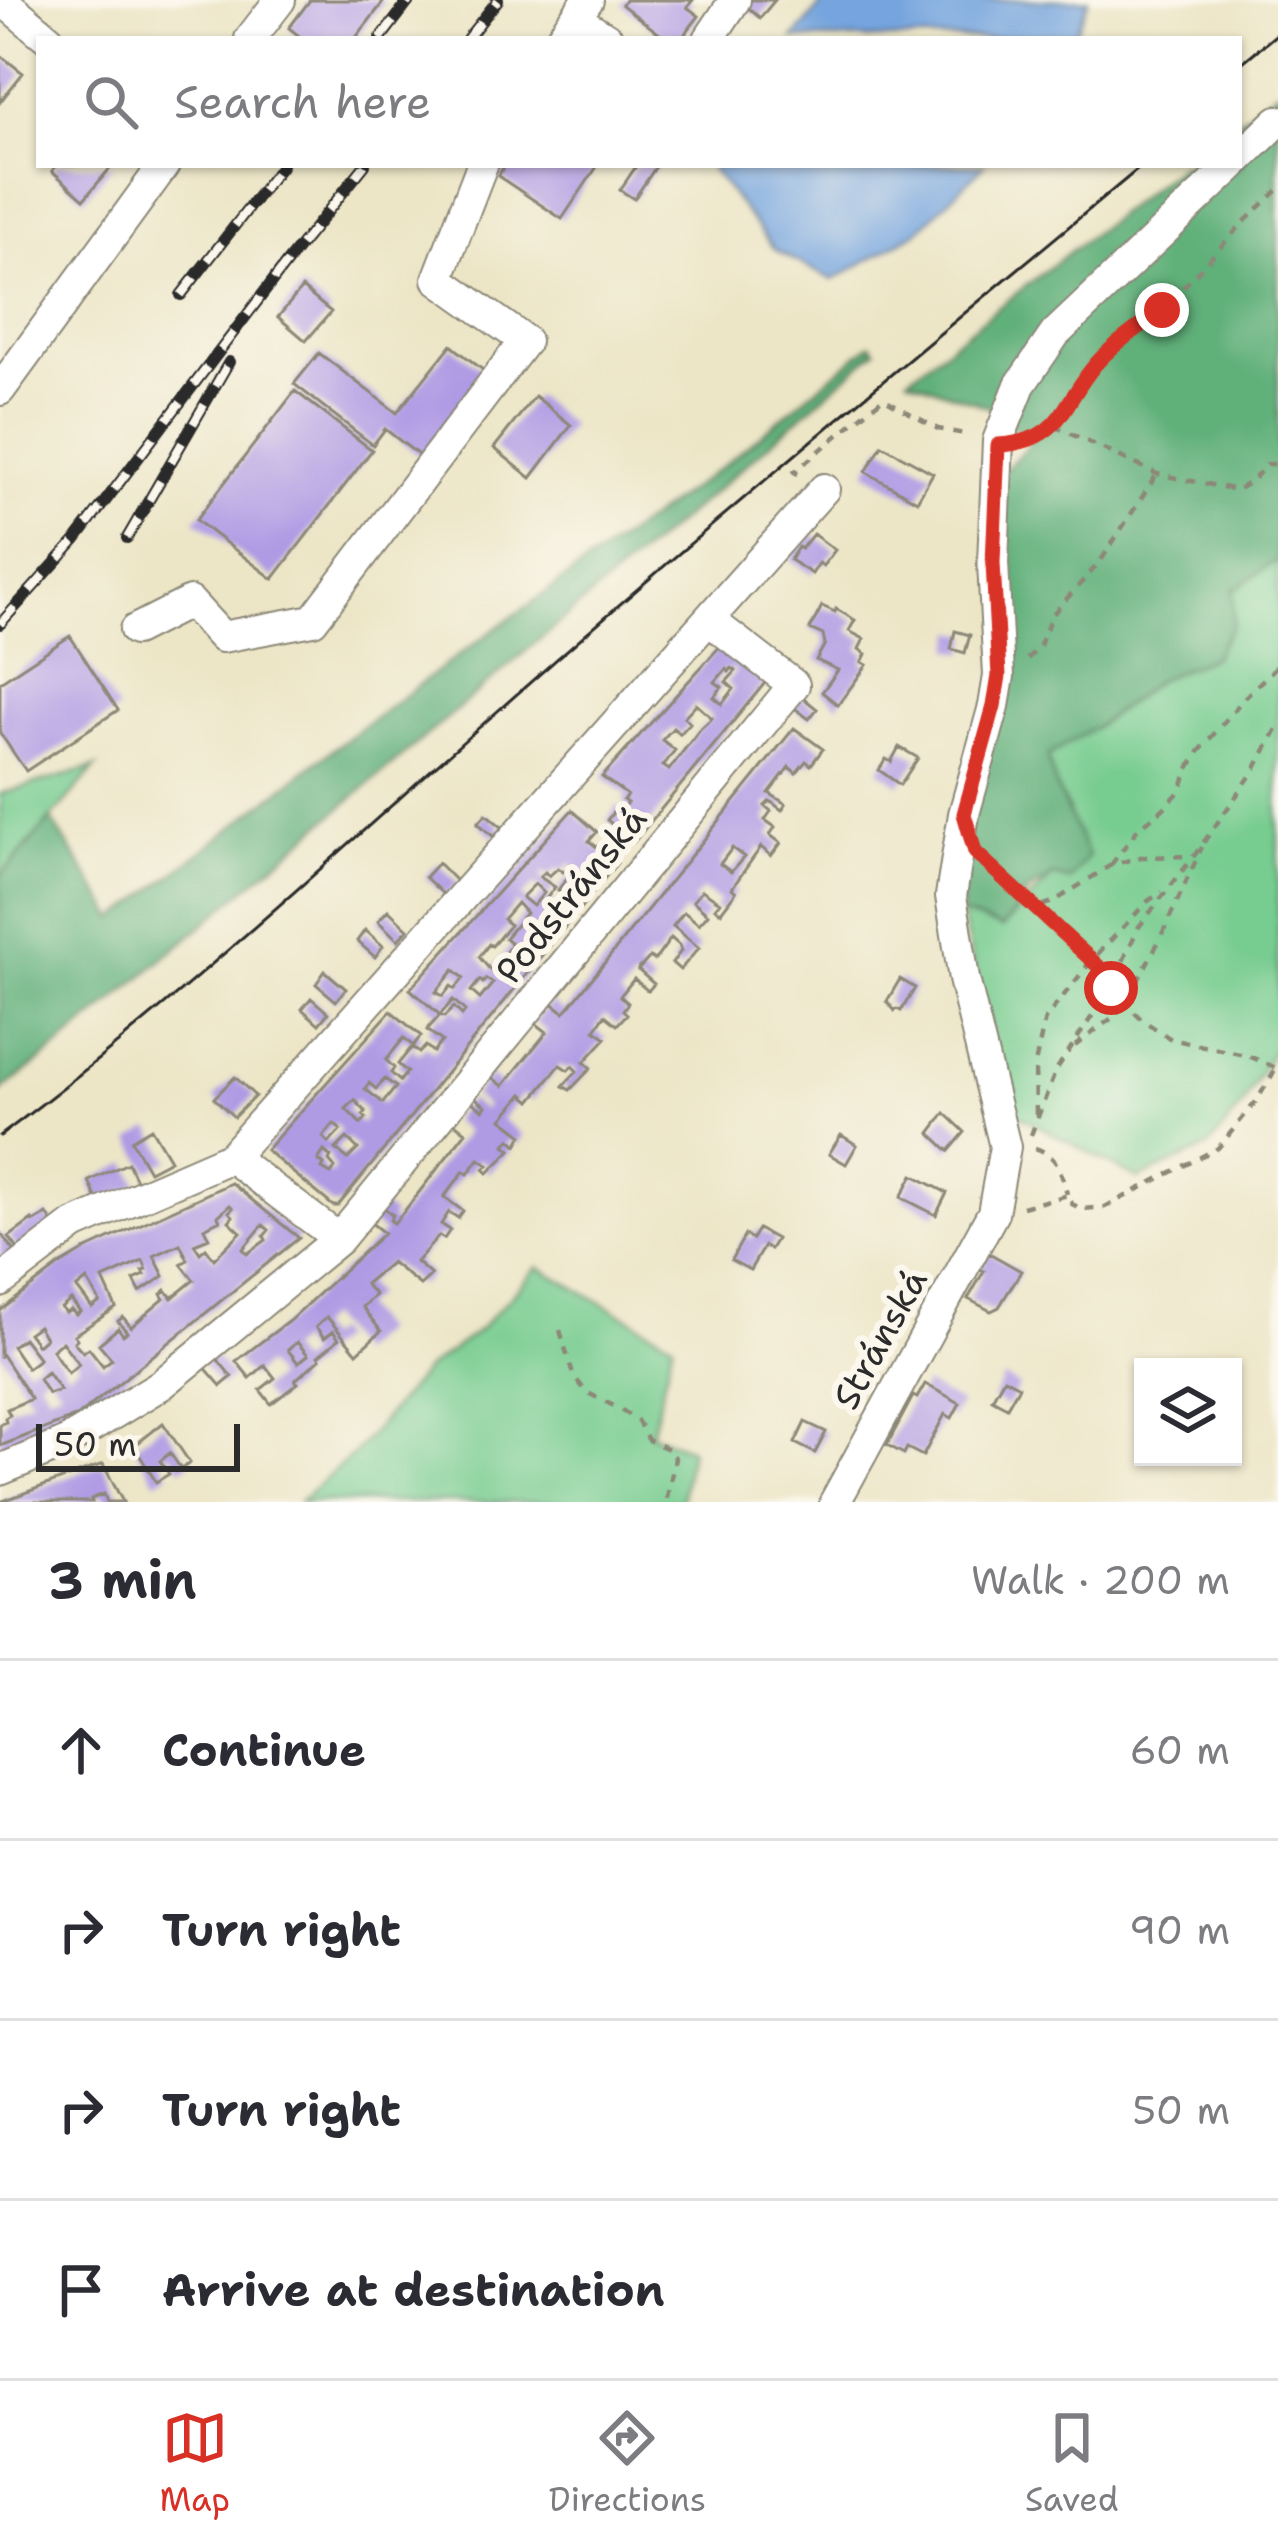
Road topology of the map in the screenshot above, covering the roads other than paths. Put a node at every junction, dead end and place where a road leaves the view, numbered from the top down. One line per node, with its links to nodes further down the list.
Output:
1 (2, 0): 5 (street)
2 (280, 0): 6 (street)
3 (735, 0): 8 (street)
4 (574, 19): 7 (street)
5 (45, 36)
6 (252, 36)
7 (603, 36)
8 (711, 36)
9 (1278, 122): 10 (street)
10 (1242, 156)
11 (162, 168): 14 (street)
12 (481, 168): 17 (street)
13 (1230, 168): 22 (street, Stránská)
14 (0, 390)
15 (824, 489): 16 (street, Podstránská)
16 (709, 620): 18 (street, Podstránská); 19 (street, Podstránská)
17 (135, 630)
18 (231, 1157): 19 (street); 20 (street, Podstránská)
19 (339, 1238): 21 (street, Podstránská)
20 (0, 1282)
21 (0, 1470)
22 (835, 1502)

